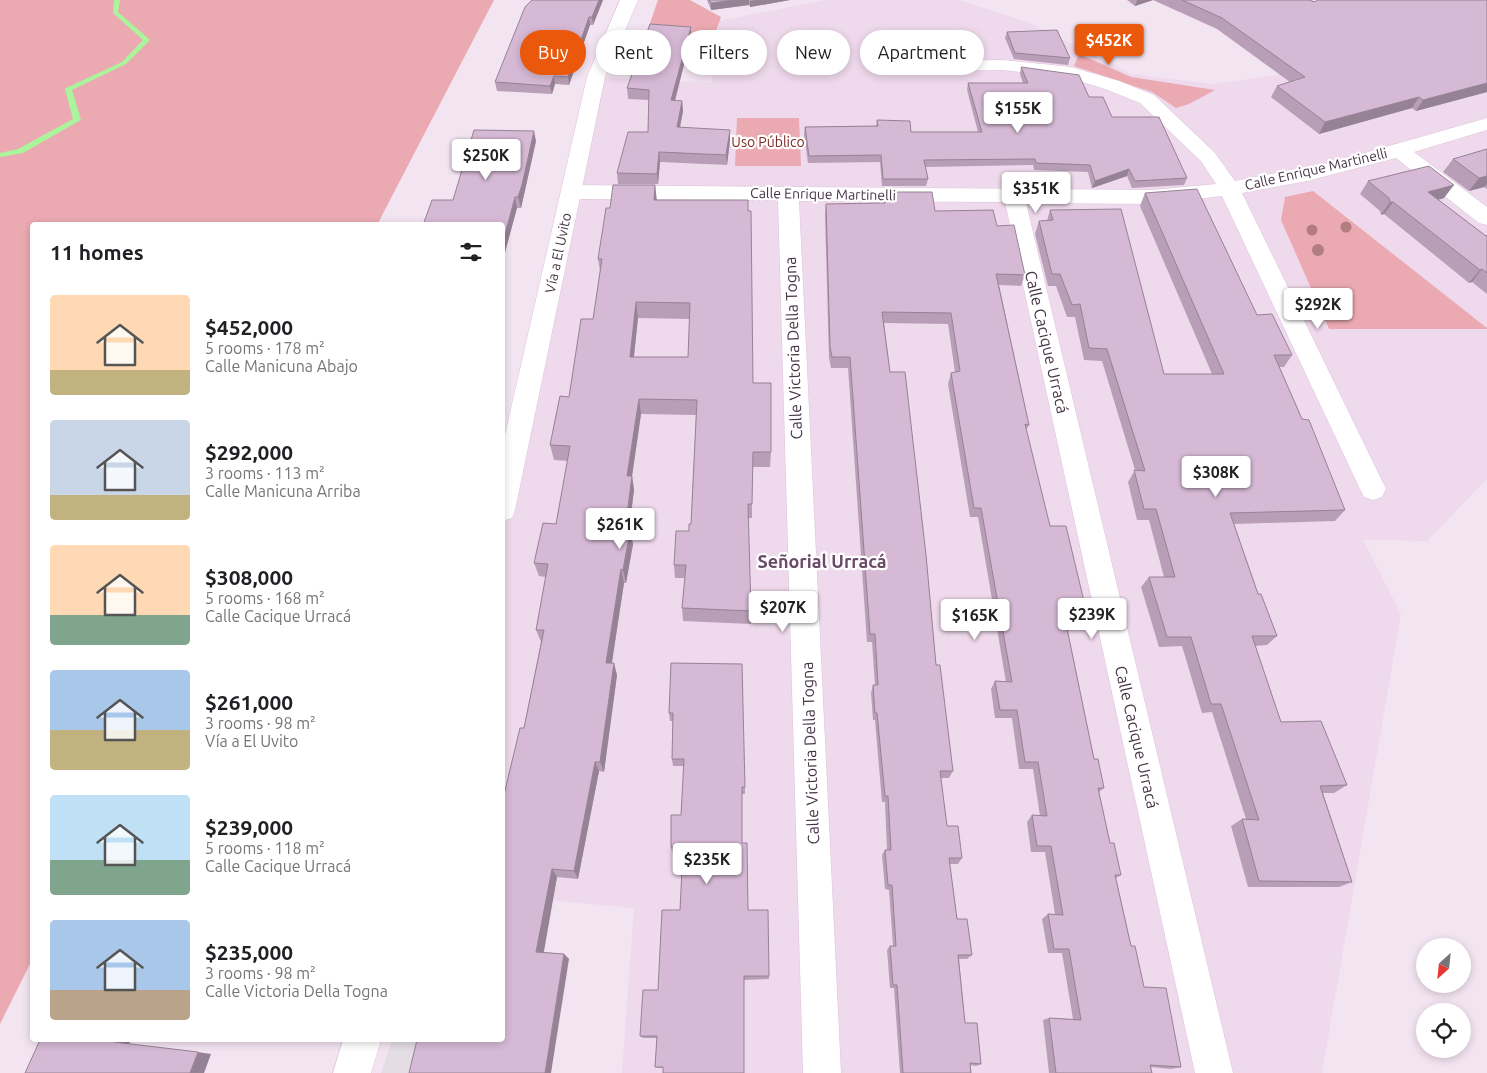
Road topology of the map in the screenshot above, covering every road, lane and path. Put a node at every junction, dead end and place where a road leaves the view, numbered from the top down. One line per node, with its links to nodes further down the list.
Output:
1 (629, 0): 6 (street, Vía a El Uvito)
2 (984, 65): 5 (street)
3 (1487, 124): 4 (street, Calle Enrique Martinelli)
4 (1398, 150): 5 (street, Calle Enrique Martinelli); 9 (street)
5 (1229, 188): 8 (street, Calle Enrique Martinelli); 10 (street)
6 (571, 192): 7 (street, Calle Enrique Martinelli); 11 (street, Vía a El Uvito)
7 (789, 193): 8 (street, Calle Enrique Martinelli); 14 (street, Calle Victoria Della Togna)
8 (1014, 196): 15 (street, Calle Cacique Urracá)
9 (1487, 218)
10 (1373, 489)
11 (505, 496)
12 (361, 1042): 13 (street)
13 (352, 1073)
14 (822, 1073)
15 (1214, 1073)

